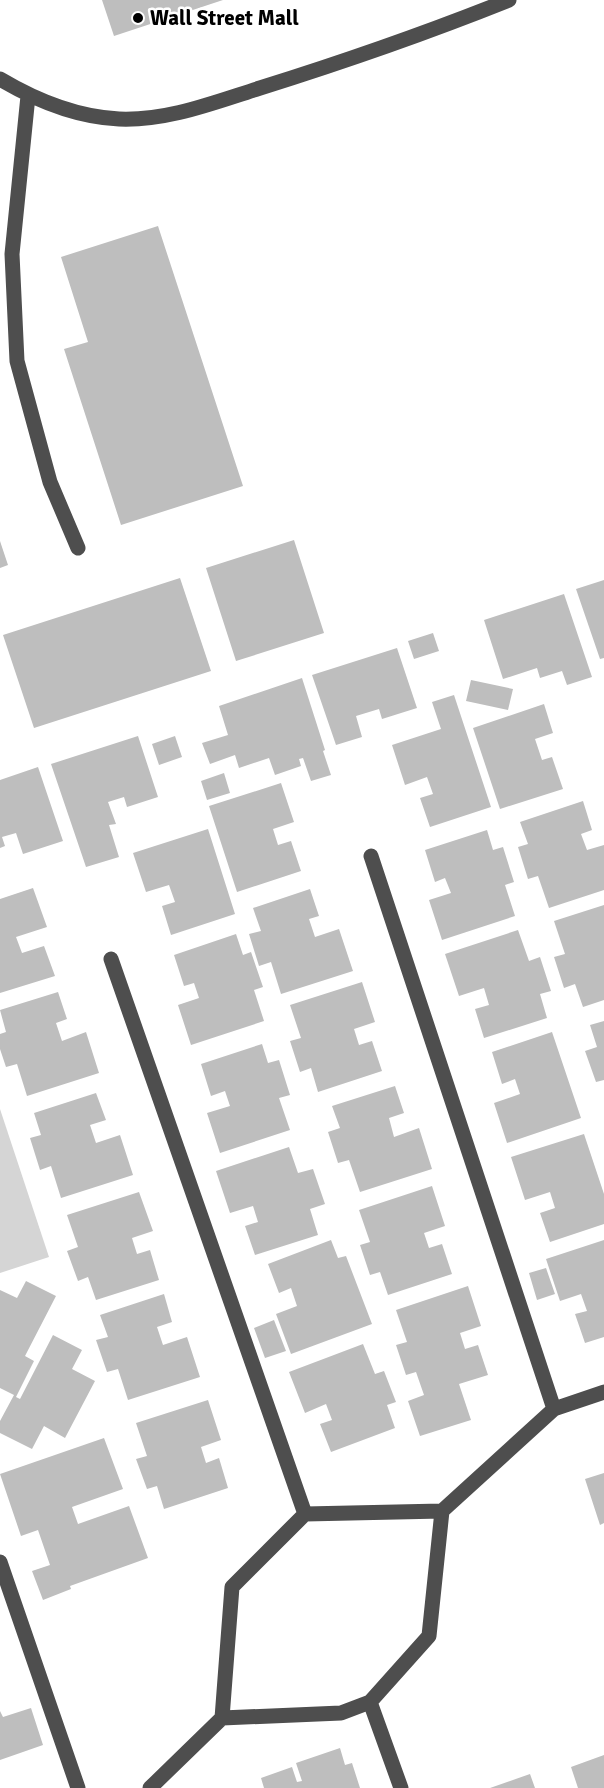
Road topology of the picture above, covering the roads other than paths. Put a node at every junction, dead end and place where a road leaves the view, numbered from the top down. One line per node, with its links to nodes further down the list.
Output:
1 (505, 1): 3 (street)
2 (0, 79): 3 (street)
3 (28, 96): 4 (street)
4 (78, 548)
5 (370, 856): 8 (street)
6 (111, 959): 10 (street)
7 (604, 1392): 8 (street)
8 (554, 1409): 9 (street)
9 (442, 1511): 10 (street); 12 (street)
10 (305, 1514): 13 (street)
11 (0, 1562): 14 (street)
12 (370, 1702): 13 (street); 16 (street)
13 (222, 1718): 15 (street)
14 (78, 1788)
15 (150, 1788)
16 (401, 1788)

